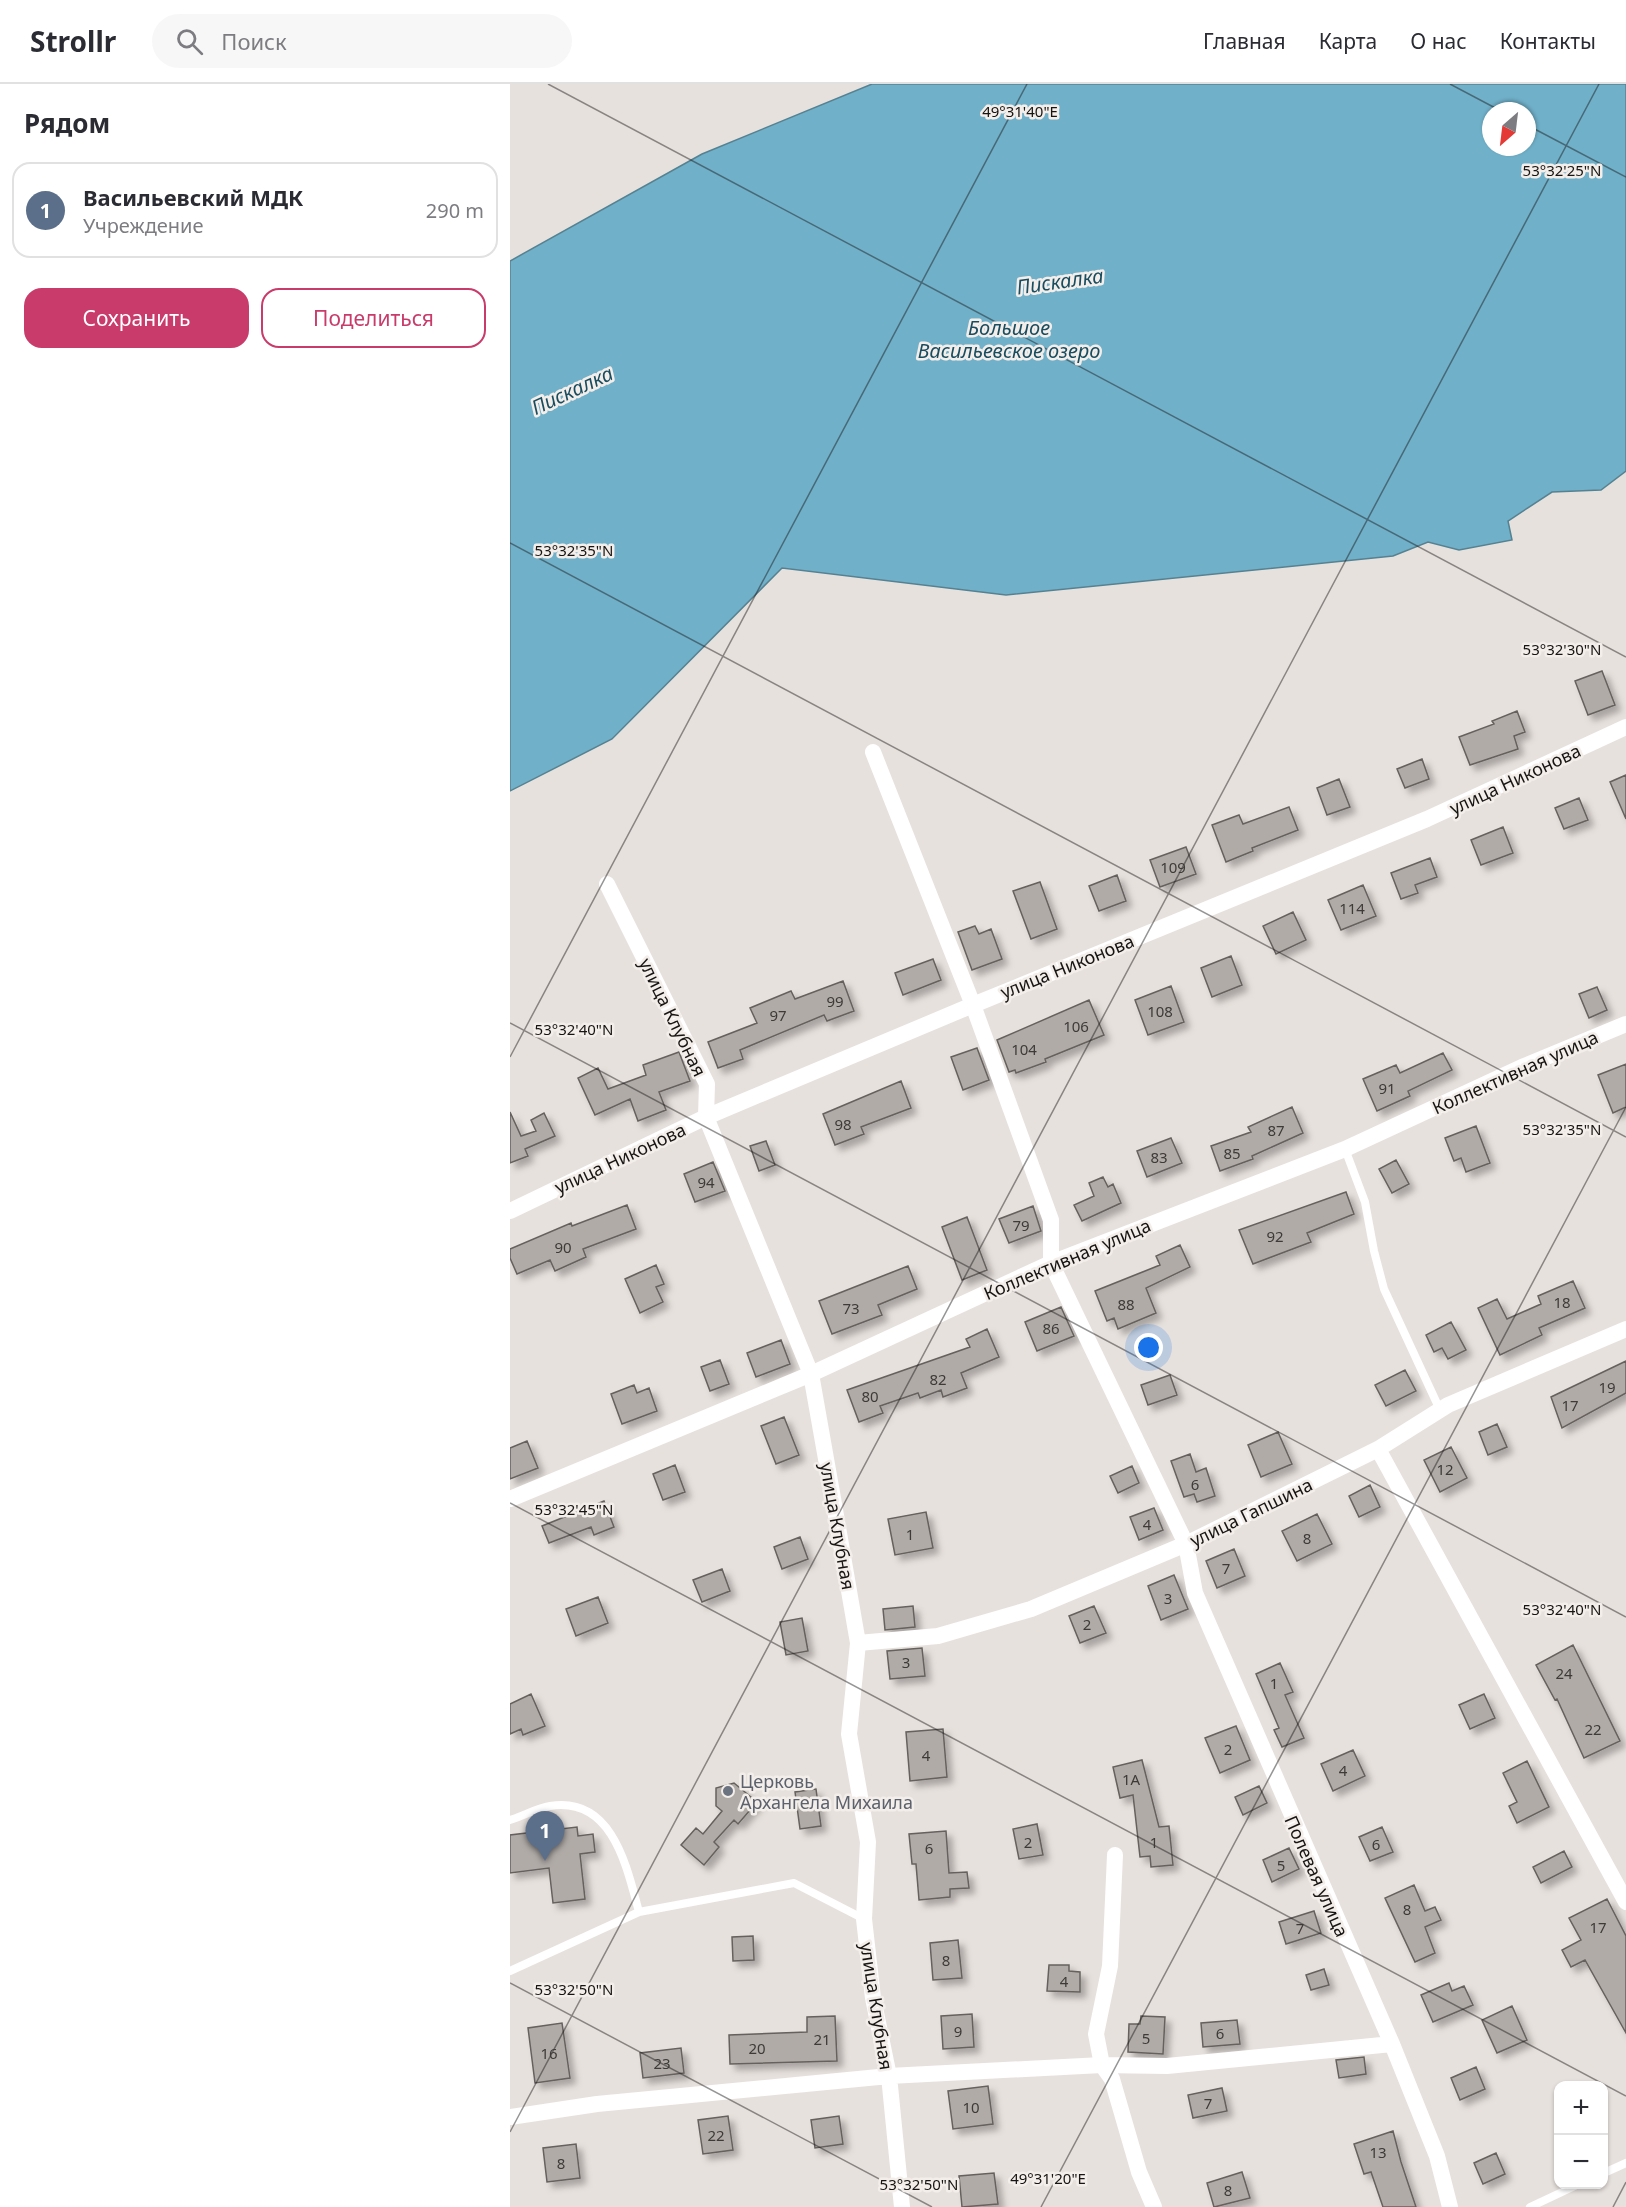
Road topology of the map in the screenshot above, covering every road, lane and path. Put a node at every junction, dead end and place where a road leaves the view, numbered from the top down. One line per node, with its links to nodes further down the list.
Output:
1 (1626, 727): 4 (street, улица Никонова)
2 (873, 752): 4 (street)
3 (607, 884): 6 (street, улица Клубная)
4 (973, 1005): 6 (street, улица Никонова); 9 (street)
5 (1626, 1024): 7 (street, Коллективная улица)
6 (706, 1117): 8 (street, улица Никонова); 11 (street, улица Клубная)
7 (1345, 1149): 9 (street, Коллективная улица); 12 (lane)
8 (510, 1211)
9 (1051, 1263): 11 (street, Коллективная улица); 15 (street, Полевая улица)
10 (1626, 1329): 12 (street, улица Гапшина)
11 (810, 1374): 14 (street, Коллективная улица); 16 (street, улица Клубная)
12 (1440, 1410): 13 (street, улица Гапшина)
13 (1378, 1449): 15 (street, улица Гапшина); 19 (street)
14 (510, 1499)
15 (1186, 1544): 16 (street, улица Гапшина); 23 (street, Полевая улица)
16 (858, 1643): 21 (street, улица Клубная)
17 (510, 1820): 20 (lane)
18 (1115, 1855): 24 (street)
19 (1626, 1902)
20 (639, 1912): 21 (lane); 22 (lane)
21 (864, 1919): 25 (street, улица Клубная)
22 (510, 1971)
23 (1392, 2044): 24 (street); 32 (street, Полевая улица)
24 (1102, 2065): 25 (street); 31 (street)
25 (889, 2076): 26 (street); 30 (street, улица Клубная)
26 (510, 2117)
27 (1626, 2163): 28 (lane)
28 (1608, 2171)
29 (1568, 2189): 33 (lane)
30 (902, 2207)
31 (1154, 2207)
32 (1450, 2207)
33 (1530, 2207)

